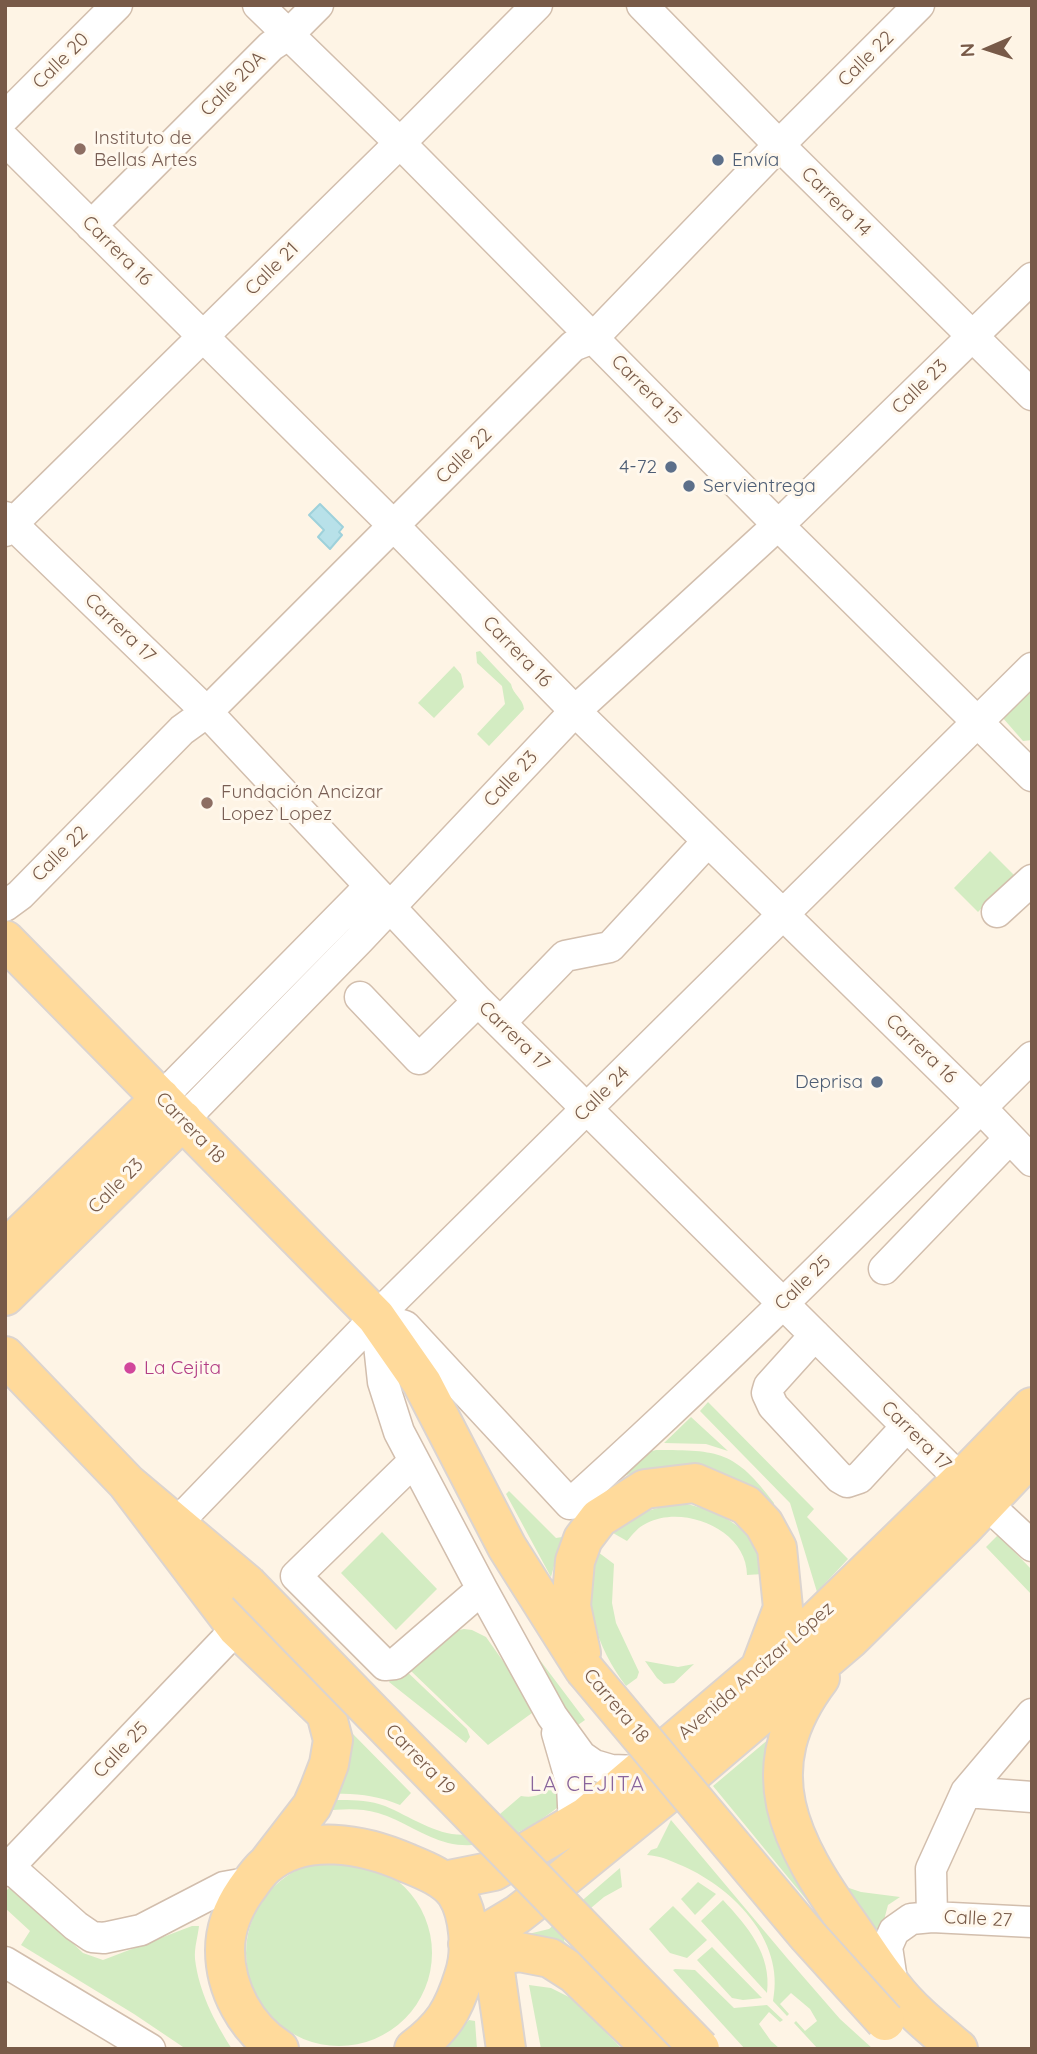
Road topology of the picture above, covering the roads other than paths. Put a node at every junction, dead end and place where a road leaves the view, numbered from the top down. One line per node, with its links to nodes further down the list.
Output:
1 (117, 5): 8 (street, Calle 20)
2 (258, 5): 7 (street, Carrera 15)
3 (318, 5): 7 (street, Calle 20A)
4 (537, 5): 10 (street, Calle 21)
5 (642, 5): 11 (street, Carrera 14)
6 (919, 5): 11 (street, Calle 22)
7 (288, 35): 10 (street, Carrera 15); 12 (street, Calle 20A)
8 (5, 117)
9 (5, 140): 12 (street, Carrera 16)
10 (400, 143): 14 (street, Calle 21); 16 (street, Carrera 15)
11 (779, 145): 15 (street, Carrera 14); 16 (street, Calle 22)
12 (91, 226): 14 (street, Carrera 16)
13 (1032, 278): 15 (street, Calle 23)
14 (203, 337): 18 (street, Calle 21); 20 (street, Carrera 16)
15 (972, 337): 17 (street, Carrera 14); 19 (street, Calle 23)
16 (593, 338): 19 (street, Carrera 15); 20 (street, Calle 22)
17 (1032, 395)
18 (8, 524): 23 (street, Carrera 17)
19 (778, 525): 22 (street, Calle 23); 24 (street, Carrera 15)
20 (394, 526): 22 (street, Carrera 16); 23 (street, Calle 22)
21 (1032, 668): 24 (street, Calle 24)
22 (575, 710): 26 (street, Carrera 16); 28 (street, Calle 23)
23 (207, 712): 28 (street, Carrera 17); 29 (street, Calle 22)
24 (977, 722): 25 (street, Carrera 15); 31 (street, Calle 24)
25 (1032, 776)
26 (708, 841): 31 (street, Carrera 16); 35 (street)
27 (1032, 880): 30 (street)
28 (380, 897): 34 (street, Carrera 17); 38 (street, Calle 23)
29 (5, 906)
30 (997, 912)
31 (783, 914): 37 (street, Carrera 16); 39 (street, Calle 24)
32 (5, 940): 38 (main road, Carrera 18)
33 (360, 997): 34 (street)
34 (478, 1001): 35 (street, Carrera 17)
35 (500, 1023): 39 (street, Carrera 17)
36 (1032, 1057): 37 (street, Calle 25)
37 (981, 1108): 40 (street, Carrera 16); 45 (street, Calle 25)
38 (172, 1109): 42 (main road, Calle 23); 44 (main road, Calle 23); 46 (main road, Carrera 18)
39 (587, 1109): 45 (street, Carrera 17); 46 (street, Calle 24)
40 (1009, 1139): 41 (street, Carrera 16); 43 (street)
41 (1032, 1161)
42 (5, 1250)
43 (884, 1269)
44 (5, 1296)
45 (782, 1303): 47 (street, Carrera 17); 56 (street, Calle 25)
46 (376, 1317): 53 (street, Carrera 18); 56 (street, Carrera 18); 57 (street, Calle 24); 62 (main road, Carrera 18)
47 (815, 1335): 51 (street, Carrera 17); 51 (street)
48 (5, 1356): 54 (main road, Carrera 19)
49 (5, 1380): 54 (street, Carrera 19)
50 (1032, 1407): 55 (main road, Avenida Ancizar López)
51 (907, 1426): 55 (street, Carrera 17)
52 (1032, 1455): 55 (main road, Avenida Ancizar López)
53 (414, 1461): 59 (street, Carrera 18); 59 (street)
54 (127, 1483): 57 (main road, Carrera 19); 60 (main road)
55 (974, 1492): 58 (street, Carrera 17); 61 (main road, Avenida Ancizar López); 63 (main road, Avenida Ancizar López)
56 (570, 1504)
57 (176, 1524): 83 (main road, Carrera 19, bridge)
58 (1032, 1546)
59 (482, 1590): 65 (street, Carrera 18)
60 (237, 1628): 70 (street, Calle 25); 71 (main road)
61 (850, 1639): 75 (main road, Avenida Ancizar López); 77 (main road)
62 (584, 1669): 63 (main road); 77 (main road, Carrera 18, bridge)
63 (760, 1669): 66 (main road, Avenida Ancizar López)
64 (1032, 1714): 67 (street)
65 (552, 1716): 66 (street, Carrera 18); 69 (street, Carrera 18)
66 (640, 1771): 69 (main road, Avenida Ancizar López)
67 (966, 1792): 68 (street); 73 (street)
68 (1032, 1797)
69 (574, 1826): 72 (main road, Avenida Ancizar López)
70 (7, 1867): 71 (street)
71 (259, 1874): 72 (main road); 78 (main road)
72 (450, 1888): 75 (main road)
73 (928, 1917): 74 (street, Calle 27); 77 (street)
74 (1032, 1922)
75 (477, 1951): 80 (main road); 81 (main road); 82 (main road)
76 (5, 1962): 79 (street)
77 (889, 2004): 84 (main road, Carrera 18); 85 (main road)
78 (274, 2047)
79 (150, 2049)
80 (414, 2049)
81 (506, 2049)
82 (653, 2049)
83 (700, 2049)
84 (920, 2049)
85 (958, 2049)

